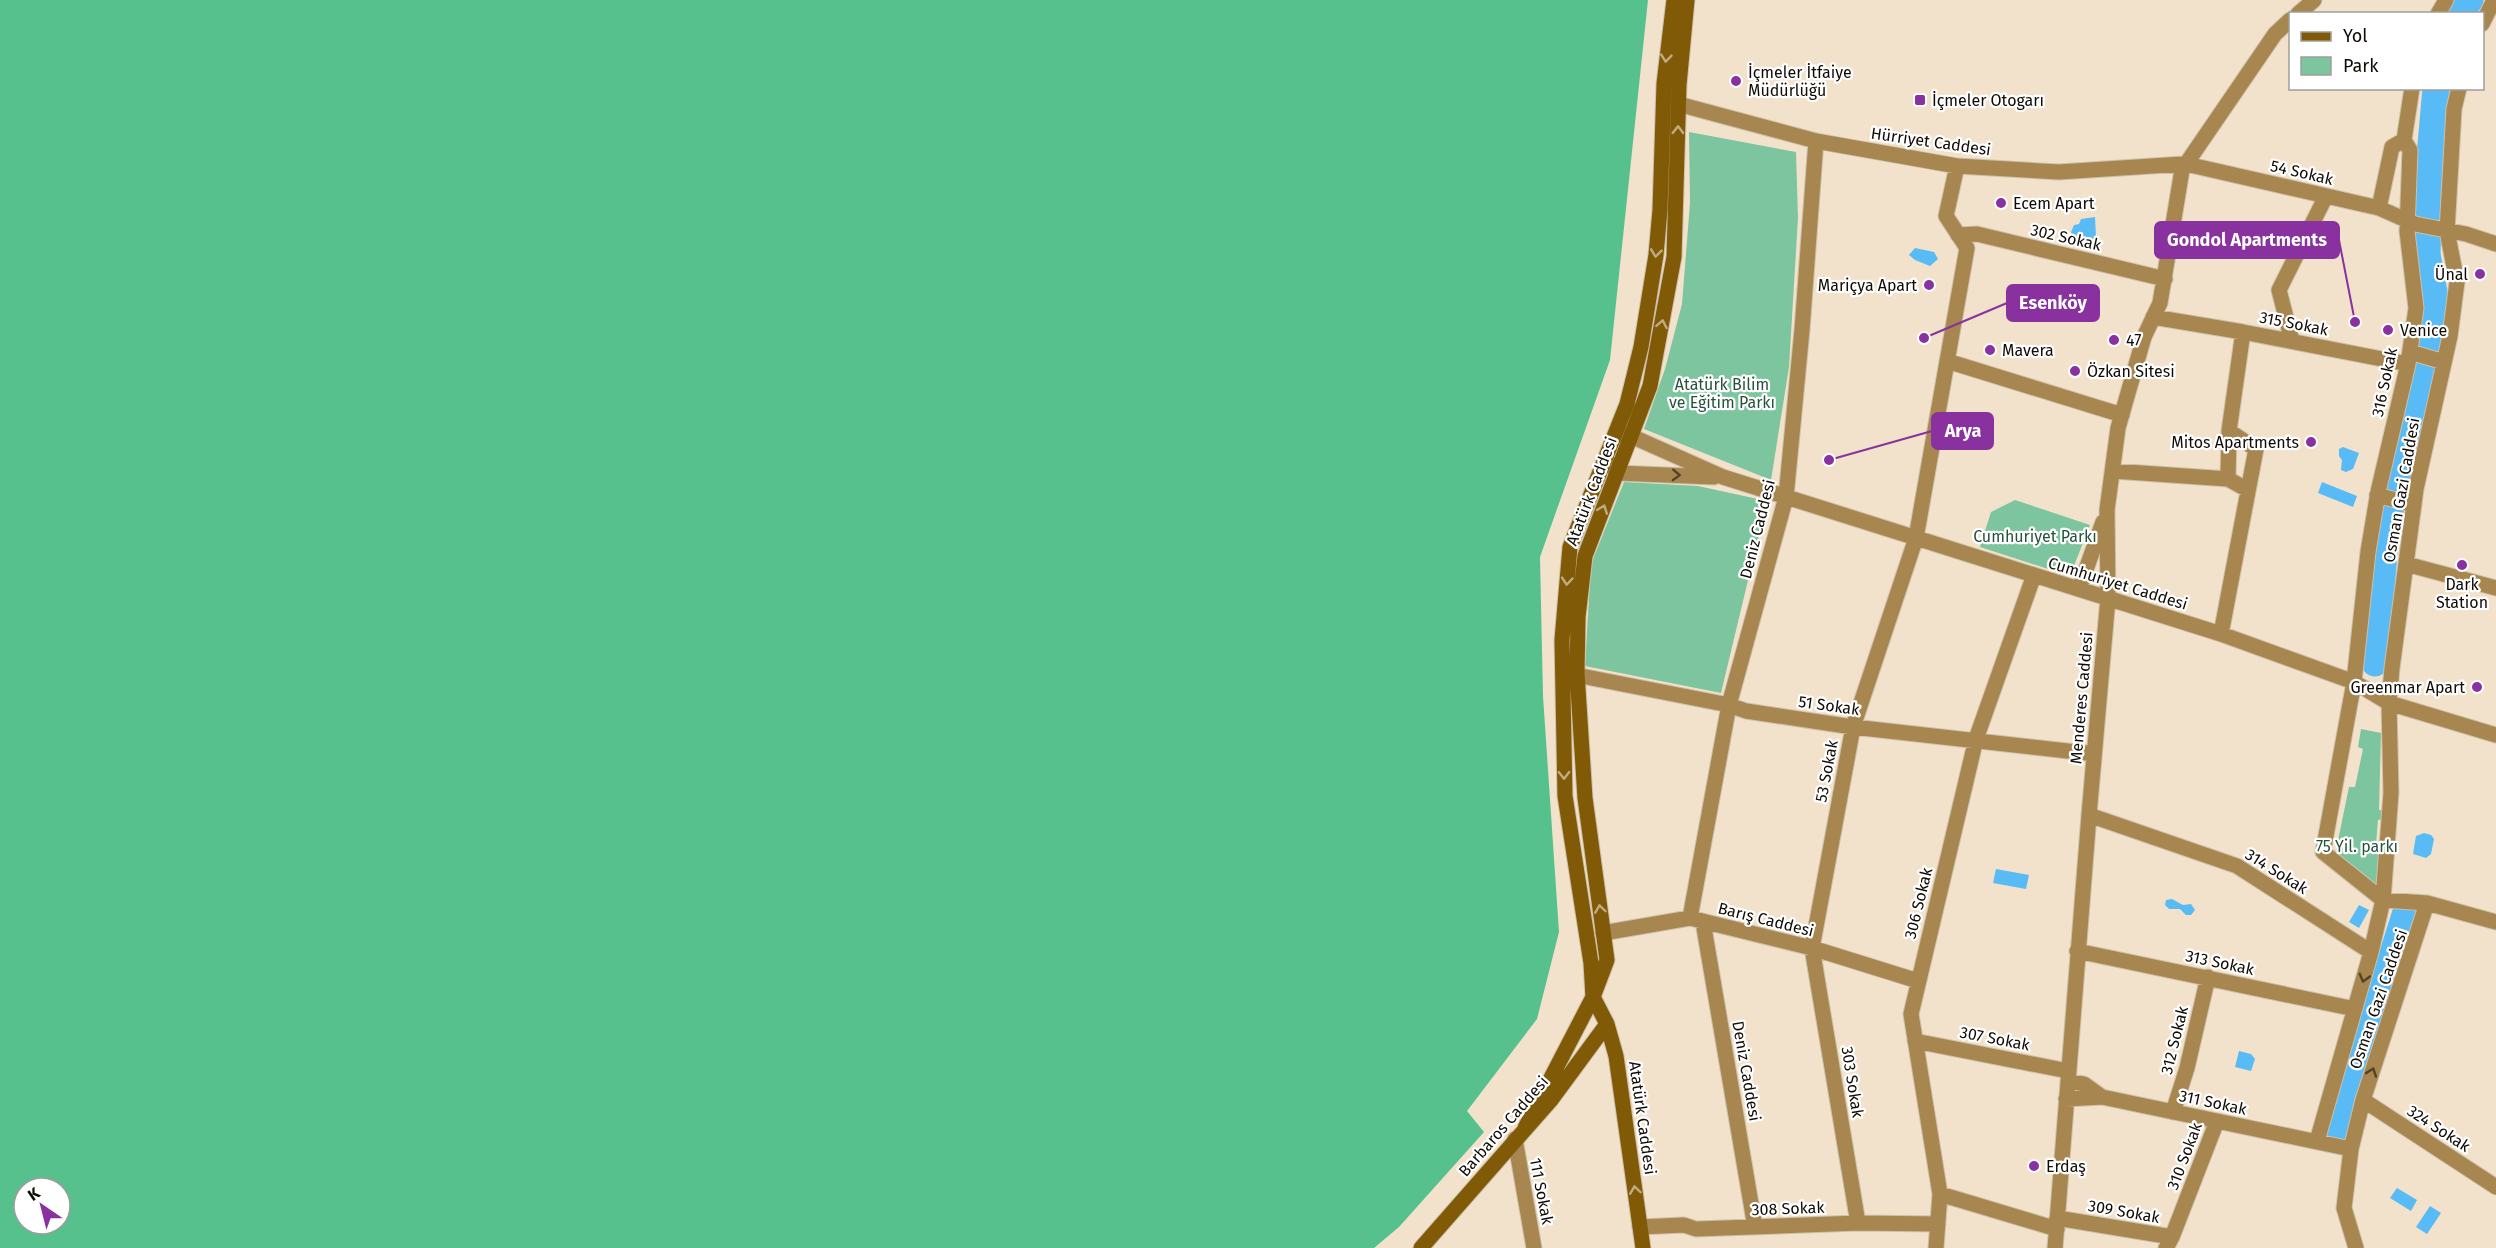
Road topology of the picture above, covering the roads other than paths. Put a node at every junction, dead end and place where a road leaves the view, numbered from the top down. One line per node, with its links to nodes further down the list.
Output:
1 (1674, 0): 30 (street, Atatürk Caddesi, one-way to 30)
2 (1688, 0): 10 (street, Atatürk Caddesi)
3 (2314, 0): 5 (street)
4 (2494, 0): 6 (street)
5 (2300, 12)
6 (2484, 20)
7 (2289, 21): 13 (street)
8 (2412, 90): 11 (street, 316 Sokak)
9 (2457, 90): 18 (street, Osman Gazi Caddesi)
10 (1678, 104): 12 (street, Hürriyet Caddesi); 31 (street, Atatürk Caddesi, one-way to 10)
11 (2404, 140): 16 (street); 17 (street, 316 Sokak)
12 (1816, 141): 14 (street, Hürriyet Caddesi); 39 (street, Deniz Caddesi)
13 (2185, 164): 14 (street, Hürriyet Caddesi); 15 (street, 54 Sokak); 21 (street, Menderes Caddesi)
14 (1957, 166): 19 (street)
15 (2326, 196): 16 (street, 54 Sokak); 24 (street)
16 (2379, 208): 17 (street, 54 Sokak)
17 (2411, 223): 18 (street, 54 Sokak); 25 (street, 316 Sokak)
18 (2442, 230): 20 (street, 54 Sokak); 26 (street, Osman Gazi Caddesi)
19 (1959, 235): 21 (street, 302 Sokak); 27 (street)
20 (2496, 244)
21 (2165, 279): 22 (street, Menderes Caddesi)
22 (2153, 317): 23 (street, 315 Sokak); 28 (street, Menderes Caddesi)
23 (2243, 332): 24 (street, 315 Sokak); 29 (street, 315 Sokak)
24 (2292, 341): 25 (street, 315 Sokak)
25 (2411, 356): 26 (street, 315 Sokak); 38 (street, 316 Sokak)
26 (2440, 360): 40 (street, Osman Gazi Caddesi)
27 (1947, 361): 28 (street); 42 (street)
28 (2122, 415): 33 (street, Menderes Caddesi)
29 (2229, 431): 36 (street, 315 Sokak); 37 (street)
30 (1615, 434): 31 (street, Cumhuriyet Caddesi); 32 (street, Atatürk Caddesi)
31 (1632, 435): 34 (street, Atatürk Caddesi); 35 (street, Cumhuriyet Caddesi)
32 (1605, 457): 34 (street); 49 (street, Atatürk Caddesi, one-way to 49)
33 (2113, 471): 36 (street); 41 (street, Menderes Caddesi)
34 (1617, 473): 35 (street, Cumhuriyet Caddesi, one-way to 35); 49 (street, Atatürk Caddesi, one-way to 34)
35 (1723, 477): 39 (street, Cumhuriyet Caddesi)
36 (2228, 479): 37 (street)
37 (2248, 490): 48 (street)
38 (2381, 496): 40 (street); 50 (street, 316 Sokak)
39 (1786, 497): 42 (street, Cumhuriyet Caddesi); 52 (street, Deniz Caddesi)
40 (2409, 503): 43 (street, Osman Gazi Caddesi)
41 (2107, 510): 46 (street); 47 (street, Menderes Caddesi)
42 (1916, 538): 44 (street, Cumhuriyet Caddesi); 53 (street, 53 Sokak)
43 (2406, 564): 45 (street); 51 (street, Osman Gazi Caddesi)
44 (2034, 575): 46 (street, Cumhuriyet Caddesi); 55 (street, 306 Sokak)
45 (2496, 588)
46 (2079, 589): 47 (street, Cumhuriyet Caddesi)
47 (2108, 598): 48 (street, Cumhuriyet Caddesi); 56 (street, Menderes Caddesi)
48 (2221, 634): 50 (street, Cumhuriyet Caddesi)
49 (1570, 673): 52 (street, 51 Sokak); 62 (street, Atatürk Caddesi, one-way to 49); 68 (street, Atatürk Caddesi, one-way to 68)
50 (2354, 682): 51 (street, Cumhuriyet Caddesi); 58 (street)
51 (2389, 703): 54 (street, Cumhuriyet Caddesi); 58 (street, Osman Gazi Caddesi)
52 (1729, 705): 53 (street, 51 Sokak); 60 (street, Deniz Caddesi)
53 (1853, 727): 55 (street, 51 Sokak); 63 (street, 53 Sokak)
54 (2496, 735)
55 (1976, 739): 56 (street, 51 Sokak); 67 (street, 306 Sokak)
56 (2094, 754): 57 (street, Menderes Caddesi)
57 (2088, 815): 64 (street, Menderes Caddesi); 65 (street, 314 Sokak)
58 (2383, 900): 59 (street); 65 (street, Osman Gazi Caddesi)
59 (2427, 903): 61 (street); 75 (street, Osman Gazi Caddesi, one-way to 59)
60 (1696, 920): 62 (street, Barış Caddesi); 63 (street, Barış Caddesi); 87 (street, Deniz Caddesi)
61 (2496, 922)
62 (1603, 933): 68 (street, Atatürk Caddesi)
63 (1812, 948): 67 (street, Barış Caddesi); 83 (street, 303 Sokak)
64 (2078, 951): 66 (street, 313 Sokak); 72 (street, Menderes Caddesi)
65 (2371, 952): 69 (street, Osman Gazi Caddesi, one-way to 69)
66 (2208, 977): 69 (street, 313 Sokak); 76 (street, 312 Sokak)
67 (1918, 981): 71 (street, 306 Sokak)
68 (1593, 997): 70 (street, Atatürk Caddesi); 78 (street, Atatürk Caddesi)
69 (2355, 1009): 79 (street, Osman Gazi Caddesi)
70 (1607, 1024): 78 (street, Barbaros Caddesi); 86 (street, Atatürk Caddesi, one-way to 70)
71 (1915, 1041): 72 (street, 307 Sokak); 82 (street, 306 Sokak)
72 (2068, 1076): 73 (street, 307 Sokak); 74 (street, Menderes Caddesi)
73 (2102, 1097): 74 (street); 76 (street, 311 Sokak)
74 (2066, 1099): 85 (street, Menderes Caddesi)
75 (2363, 1100): 80 (street, Osman Gazi Caddesi); 81 (street, 324 Sokak)
76 (2173, 1112): 77 (street, 311 Sokak)
77 (2217, 1121): 79 (street, 311 Sokak); 88 (street, 310 Sokak)
78 (1520, 1134): 89 (street, Barbaros Caddesi); 90 (street, 111 Sokak)
79 (2317, 1142): 80 (street, 311 Sokak)
80 (2351, 1149): 94 (street, Osman Gazi Caddesi)
81 (2496, 1186)
82 (1940, 1194): 84 (street, 306 Sokak); 85 (street, 309 Sokak)
83 (1858, 1223): 84 (street, 308 Sokak); 87 (street, 308 Sokak)
84 (1938, 1224): 92 (street, 306 Sokak)
85 (2057, 1224): 88 (street, 309 Sokak); 93 (street, Menderes Caddesi)
86 (1640, 1227): 87 (street, 308 Sokak); 91 (street, Atatürk Caddesi)
87 (1755, 1227)
88 (2169, 1243)
89 (1421, 1248)
90 (1534, 1248)
91 (1643, 1248)
92 (1936, 1248)
93 (2055, 1248)
94 (2356, 1248)

